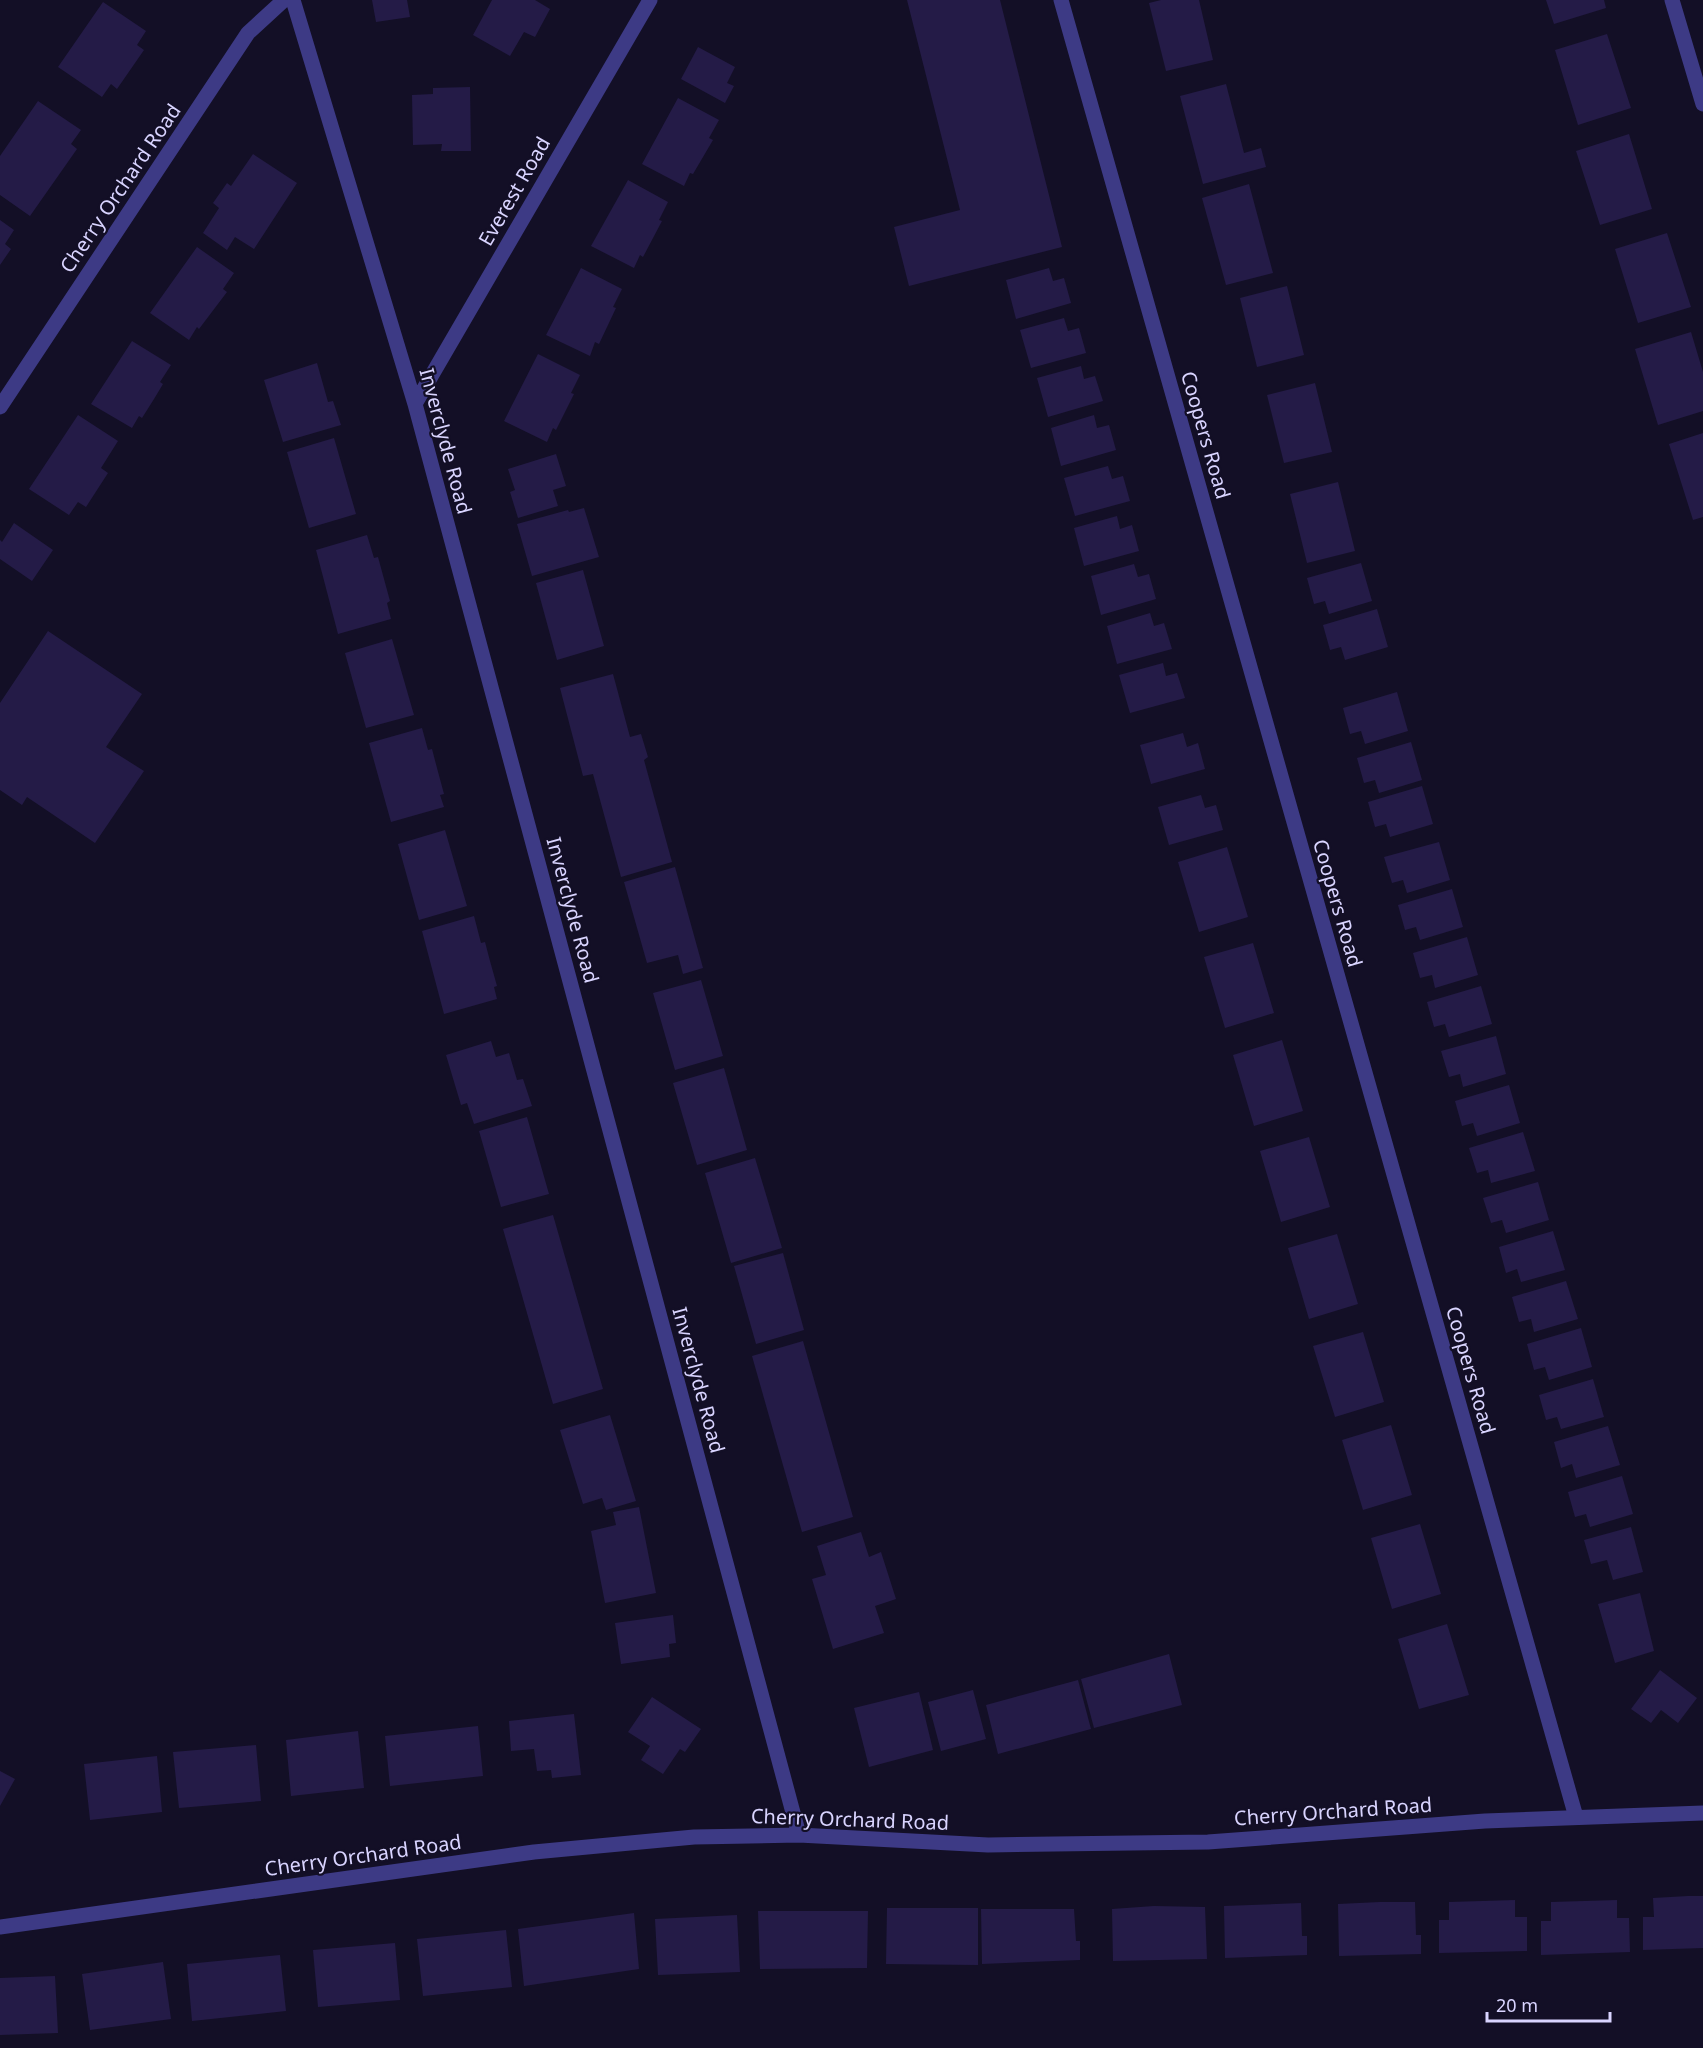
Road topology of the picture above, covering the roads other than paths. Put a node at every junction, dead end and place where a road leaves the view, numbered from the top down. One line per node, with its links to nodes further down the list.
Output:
1 (284, 0): 8 (street, Cherry Orchard Road)
2 (293, 0): 7 (street, Inverclyde Road)
3 (650, 0): 7 (street, Everest Road)
4 (1061, 0): 10 (street, Coopers Road)
5 (1672, 0): 6 (street)
6 (1703, 104)
7 (415, 404): 11 (street, Inverclyde Road)
8 (0, 407)
9 (1703, 1813): 10 (street, Cherry Orchard Road)
10 (1576, 1817): 11 (street, Cherry Orchard Road)
11 (799, 1835): 12 (street, Cherry Orchard Road)
12 (0, 1927)

